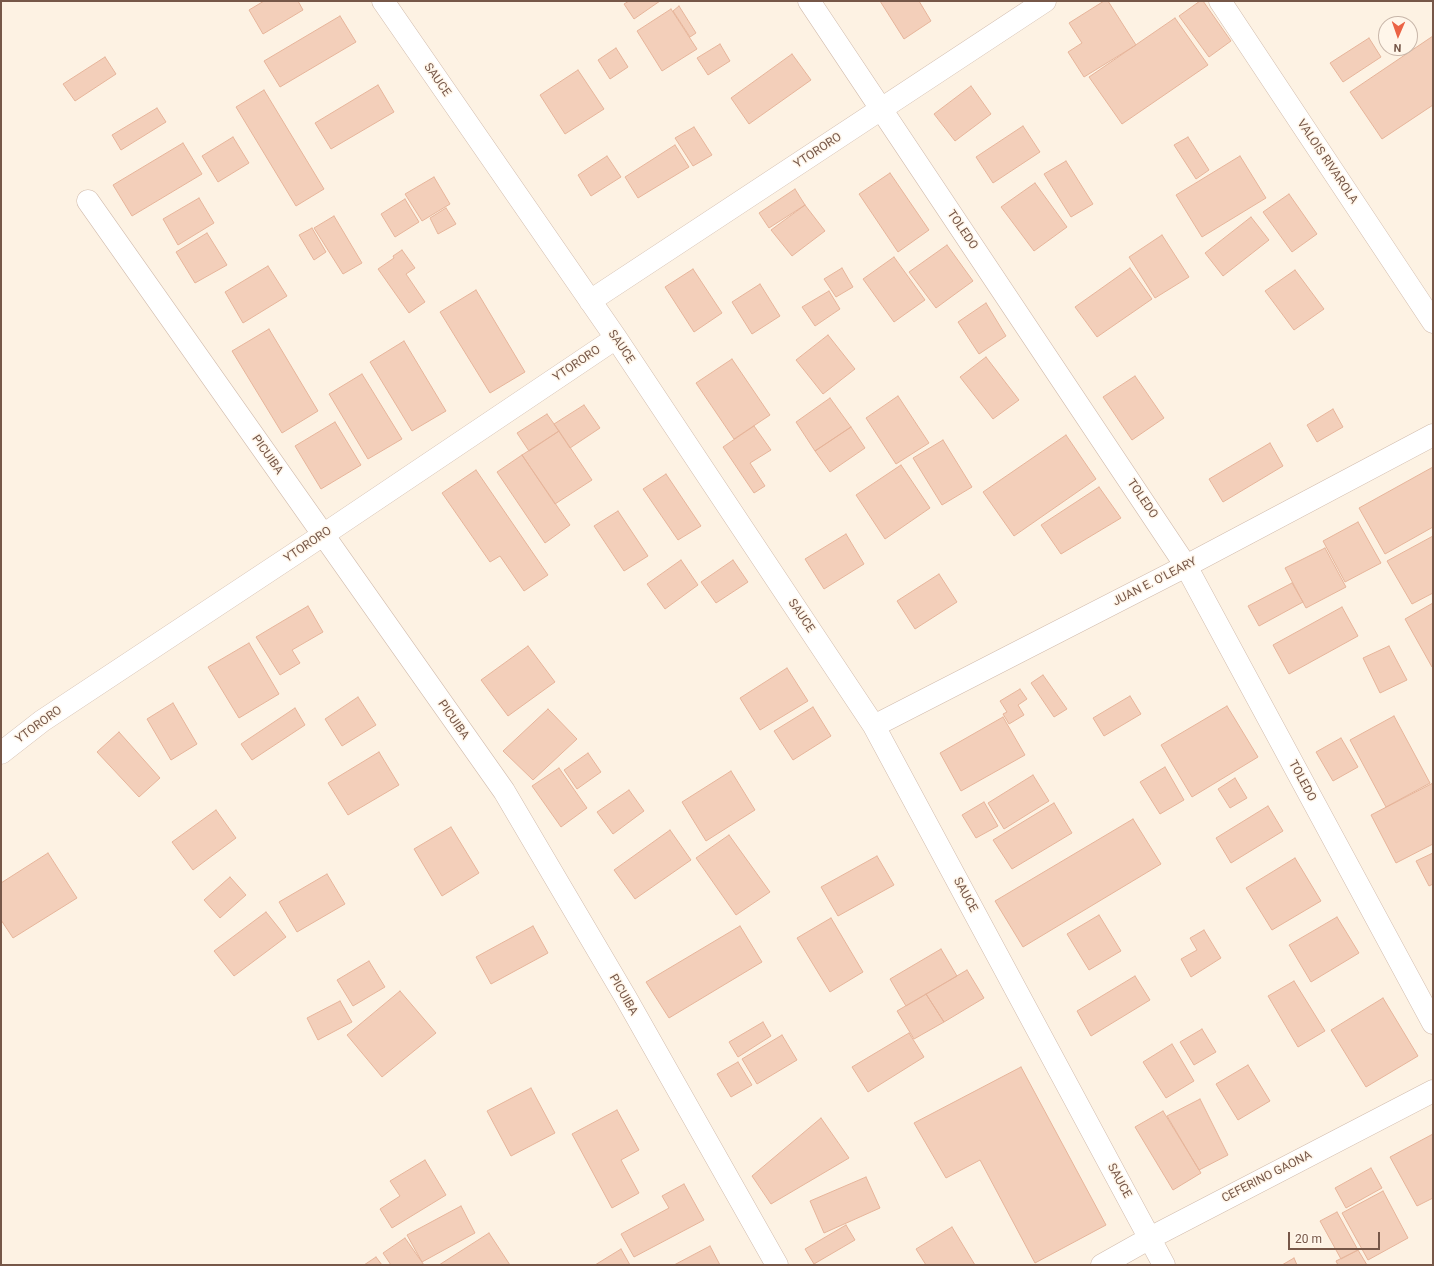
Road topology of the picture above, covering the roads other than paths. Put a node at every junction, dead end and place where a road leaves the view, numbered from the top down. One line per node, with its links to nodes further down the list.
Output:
1 (383, 1): 7 (street, SAUCE)
2 (809, 1): 5 (street, TOLEDO)
3 (1045, 1): 5 (street, YTORORO)
4 (1220, 1): 8 (street, VALOIS RIVAROLA)
5 (882, 109): 7 (street, YTORORO); 12 (street, TOLEDO)
6 (88, 201): 11 (street, PICUIBA)
7 (590, 301): 9 (street, SAUCE)
8 (1433, 322)
9 (616, 338): 11 (street, YTORORO); 13 (street, SAUCE)
10 (1433, 435): 12 (street, JUAN E. O'LEARY)
11 (323, 535): 14 (street, YTORORO); 18 (street, PICUIBA)
12 (1186, 566): 13 (street, JUAN E. O'LEARY); 15 (street, TOLEDO)
13 (874, 726): 17 (street, SAUCE)
14 (1, 753)
15 (1433, 1023)
16 (1433, 1091): 17 (street, CEFERINO GAONA)
17 (1150, 1238): 19 (street, CEFERINO GAONA); 20 (street, SAUCE)
18 (777, 1265)
19 (1102, 1265)
20 (1164, 1265)

